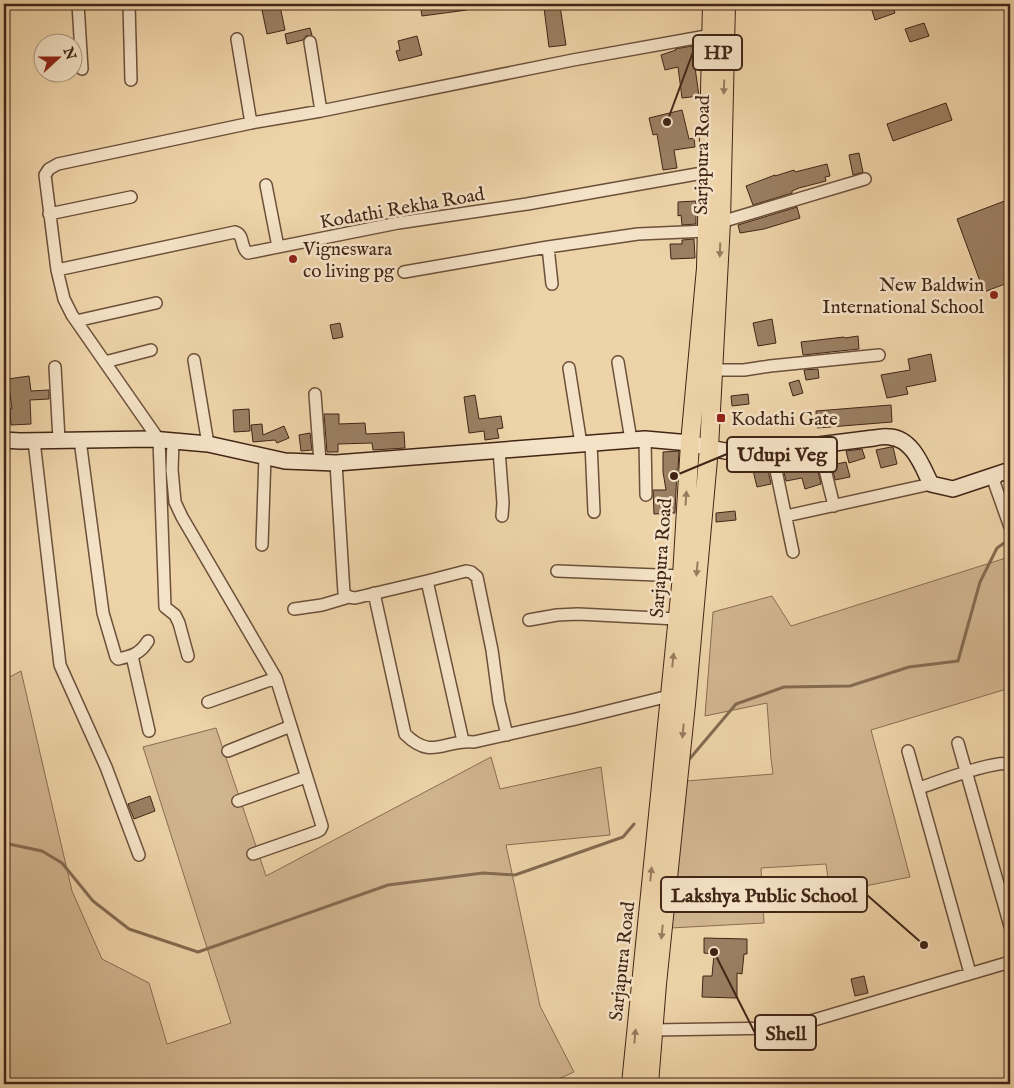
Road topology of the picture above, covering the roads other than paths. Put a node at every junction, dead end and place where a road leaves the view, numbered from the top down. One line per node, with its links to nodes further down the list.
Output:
1 (78, 4): 5 (street)
2 (129, 4): 9 (street)
3 (712, 4): 6 (main road, Sarjapura Road)
4 (726, 4): 17 (main road, Sarjapura Road, one-way to 17)
5 (80, 32)
6 (712, 35): 10 (street); 12 (main road, Sarjapura Road)
7 (237, 39): 11 (street)
8 (310, 42): 10 (street)
9 (131, 80)
10 (321, 111): 11 (street)
11 (251, 123): 16 (street)
12 (708, 172): 17 (main road, Sarjapura Road); 19 (street, Kodathi Rekha Road)
13 (865, 179): 17 (street)
14 (266, 185): 19 (street)
15 (131, 197): 16 (street)
16 (49, 214): 20 (street)
17 (714, 226): 18 (street); 32 (main road, Sarjapura Road, one-way to 32); 40 (main road, Sarjapura Road)
18 (548, 247): 21 (street); 22 (street)
19 (278, 248): 20 (street, Kodathi Rekha Road)
20 (56, 270): 24 (street)
21 (404, 272)
22 (552, 284)
23 (156, 303): 24 (street)
24 (76, 321): 28 (street)
25 (151, 350): 28 (street)
26 (879, 355): 32 (street)
27 (194, 360): 41 (street)
28 (105, 362): 37 (street)
29 (618, 362): 38 (street)
30 (55, 367): 35 (street)
31 (569, 368): 42 (street)
32 (713, 370): 44 (main road, Sarjapura Road)
33 (315, 394): 48 (street)
34 (4, 440): 39 (street)
35 (59, 440): 36 (street); 39 (street)
36 (80, 440): 37 (street); 69 (street)
37 (166, 440): 41 (street); 70 (street); 71 (street)
38 (638, 440): 40 (street); 42 (street); 52 (street)
39 (34, 441): 87 (street)
40 (690, 443): 44 (street); 61 (main road, Sarjapura Road, one-way to 40)
41 (208, 444): 47 (street)
42 (586, 444): 45 (street); 54 (street)
43 (819, 445): 46 (street); 51 (street); 53 (street)
44 (708, 448): 46 (street); 91 (main road, Sarjapura Road, one-way to 91)
45 (499, 450): 49 (street); 55 (street)
46 (772, 451): 56 (street)
47 (265, 456): 48 (street); 58 (street)
48 (320, 462): 49 (street)
49 (336, 463): 64 (street)
50 (1005, 472): 51 (street); 57 (street)
51 (931, 484): 53 (street)
52 (646, 494)
53 (834, 506): 56 (street)
54 (594, 512)
55 (502, 516)
56 (786, 516): 59 (street)
57 (1010, 527)
58 (262, 545)
59 (794, 552)
60 (557, 571): 61 (street)
61 (682, 576): 66 (main road, Sarjapura Road)
62 (427, 581): 63 (street); 76 (street); 77 (street)
63 (374, 594): 64 (street); 77 (street)
64 (349, 597): 65 (street)
65 (294, 609)
66 (677, 619): 67 (street); 72 (main road, Sarjapura Road, one-way to 66)
67 (529, 620)
68 (148, 641): 69 (street)
69 (132, 656): 75 (street)
70 (188, 656)
71 (276, 678): 73 (street); 74 (street)
72 (669, 696): 76 (street); 92 (main road, Sarjapura Road, one-way to 72)
73 (208, 702)
74 (291, 726): 79 (street); 83 (street)
75 (149, 731)
76 (507, 735): 77 (street)
77 (463, 741)
78 (958, 743): 82 (street)
79 (228, 751)
80 (908, 751): 84 (street)
81 (1010, 764): 82 (street)
82 (966, 773): 84 (street); 88 (street)
83 (306, 777): 85 (street); 86 (street)
84 (919, 788): 90 (street)
85 (238, 801)
86 (253, 854)
87 (139, 855)
88 (1010, 926)
89 (1010, 962): 90 (street)
90 (970, 974): 91 (street)
91 (653, 1030): 93 (main road, Sarjapura Road)
92 (631, 1084)
93 (649, 1084)

